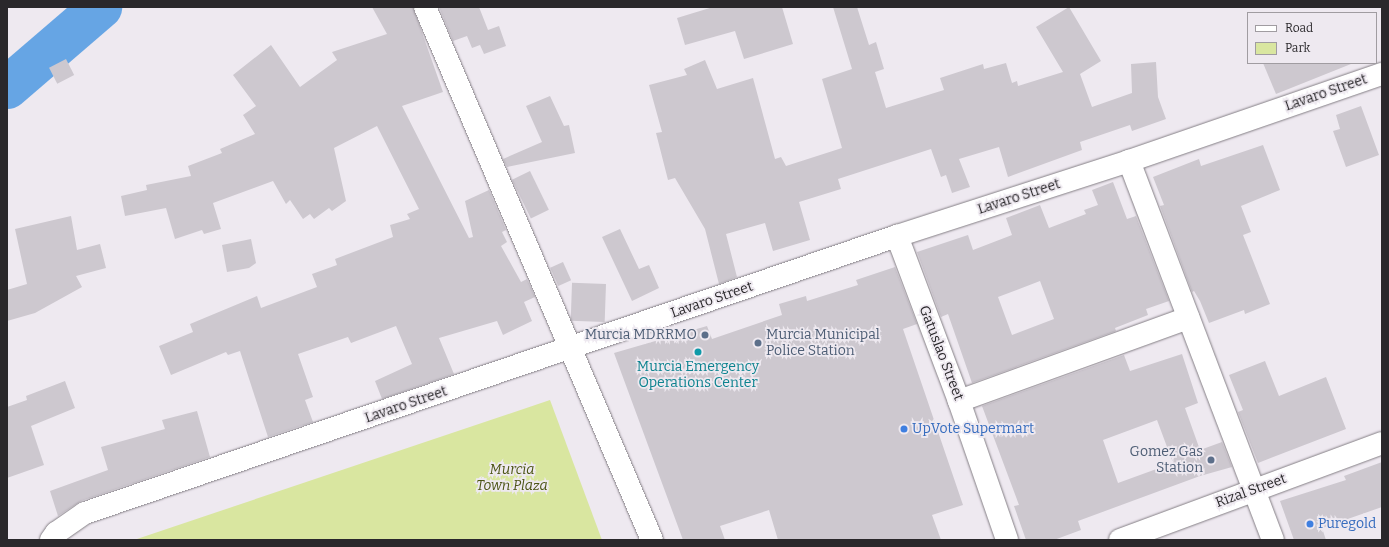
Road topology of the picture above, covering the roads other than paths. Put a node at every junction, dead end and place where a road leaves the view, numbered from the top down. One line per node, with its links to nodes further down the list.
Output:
1 (425, 7): 6 (street)
2 (1382, 74): 3 (street, Lavaro Street)
3 (1129, 161): 4 (street, Lavaro Street); 5 (street)
4 (897, 236): 6 (street, Lavaro Street); 7 (street, Gatuslao Street)
5 (1188, 318): 7 (street); 9 (street)
6 (571, 349): 10 (street, Lavaro Street); 11 (street)
7 (960, 401): 12 (street, Gatuslao Street)
8 (1382, 443): 9 (street, Rizal Street)
9 (1256, 489): 13 (street, Rizal Street); 14 (street)
10 (51, 540)
11 (652, 540)
12 (1007, 540)
13 (1120, 540)
14 (1273, 540)

